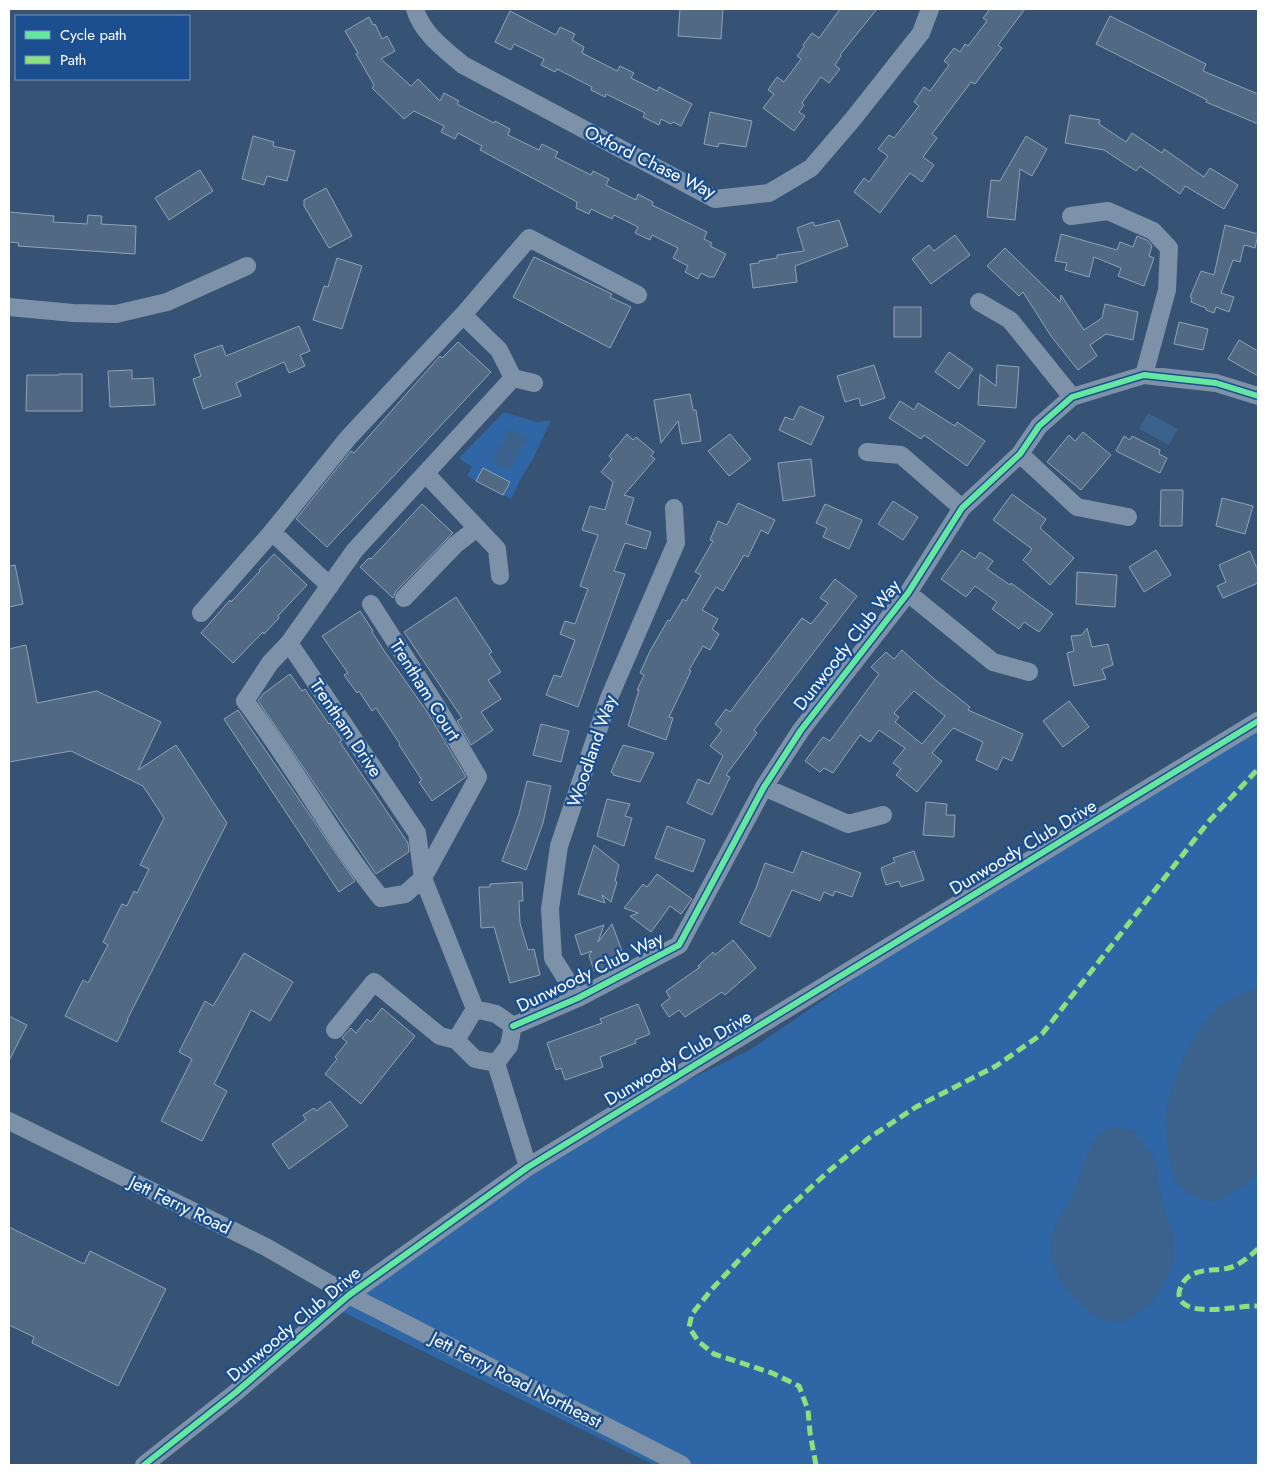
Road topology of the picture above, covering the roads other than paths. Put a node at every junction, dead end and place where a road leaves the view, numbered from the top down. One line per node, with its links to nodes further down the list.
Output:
1 (415, 9): 2 (street, Oxford Chase Way)
2 (930, 9)
3 (1071, 216): 9 (street)
4 (247, 266): 7 (street)
5 (638, 295): 8 (street)
6 (979, 302): 13 (street)
7 (9, 307)
8 (463, 315): 10 (street); 21 (street)
9 (1144, 375): 12 (street, Dunwoody Club Way); 13 (street, Dunwoody Club Way)
10 (513, 378): 11 (street); 16 (street)
11 (534, 383)
12 (1258, 396)
13 (1072, 398): 15 (street, Dunwoody Club Way)
14 (867, 452): 18 (street)
15 (1020, 454): 18 (street, Dunwoody Club Way); 19 (street)
16 (426, 474): 20 (street); 23 (street)
17 (674, 508): 34 (street, Woodland Way)
18 (962, 508): 24 (street, Dunwoody Club Way)
19 (1128, 517)
20 (477, 528): 22 (street); 25 (street)
21 (272, 532): 23 (street); 27 (street)
22 (500, 576)
23 (330, 586): 28 (street)
24 (908, 593): 29 (street); 31 (street, Dunwoody Club Way)
25 (404, 598)
26 (371, 604): 33 (street, Trentham Court)
27 (201, 613)
28 (289, 643): 33 (street, Trentham Drive); 33 (street)
29 (1029, 672)
30 (1258, 721): 41 (street, Dunwoody Club Drive)
31 (764, 787): 32 (street); 34 (street, Dunwoody Club Way)
32 (883, 816)
33 (423, 878): 35 (street, Trentham Drive)
34 (578, 998): 36 (street, Dunwoody Club Way)
35 (475, 1009): 36 (street, Dunwoody Club Way); 38 (street)
36 (513, 1026): 39 (street, Dunwoody Club Way)
37 (335, 1030): 38 (street)
38 (456, 1040): 39 (street)
39 (496, 1063): 41 (street)
40 (9, 1121): 42 (street, Jett Ferry Road)
41 (528, 1167): 42 (street, Dunwoody Club Drive)
42 (349, 1295): 43 (street, Dunwoody Club Drive); 44 (street, Jett Ferry Road Northeast)
43 (144, 1465)
44 (682, 1465)

